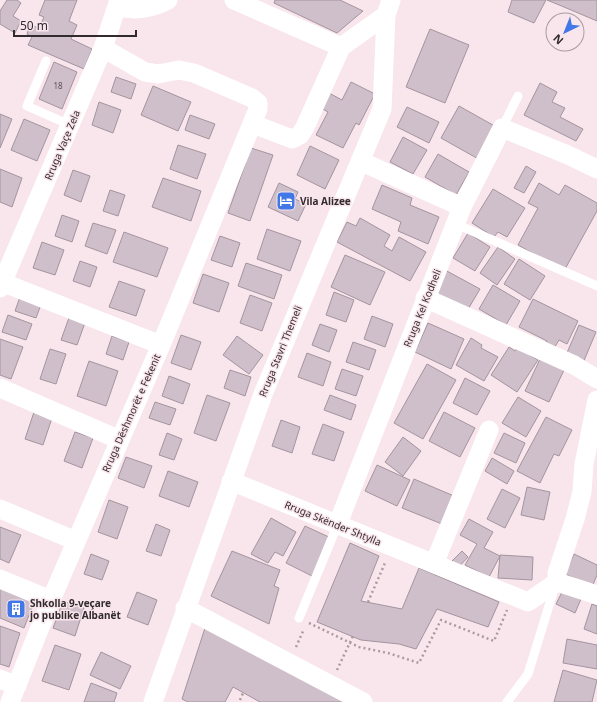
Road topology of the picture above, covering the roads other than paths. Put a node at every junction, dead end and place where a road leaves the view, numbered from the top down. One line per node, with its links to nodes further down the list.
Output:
1 (168, 0): 3 (street)
2 (234, 0): 5 (street)
3 (118, 3): 6 (street, Rruga Vaçe Zela)
4 (389, 8): 5 (street); 12 (street, Rruga Stavri Themeli)
5 (341, 47): 9 (street)
6 (104, 48): 9 (street, Rruga Dëshmorët e Fekenit); 10 (street, Rruga Vaçe Zela)
7 (46, 61): 10 (lane)
8 (518, 96): 11 (lane, Rruga Kel Kodheli)
9 (253, 124): 18 (street, Rruga Dëshmorët e Fekenit)
10 (70, 125): 15 (street, Rruga Vaçe Zela)
11 (502, 128): 13 (street); 14 (street, Rruga Kel Kodheli)
12 (360, 161): 14 (street); 24 (street, Rruga Stavri Themeli)
13 (597, 169)
14 (459, 215): 16 (lane); 17 (street, Rruga Kel Kodheli)
15 (2, 285): 18 (street)
16 (597, 286)
17 (425, 298): 19 (street); 26 (street, Rruga Kel Kodheli)
18 (161, 345): 23 (street, Rruga Dëshmorët e Fekenit)
19 (597, 379)
20 (0, 388): 23 (street)
21 (597, 400): 30 (street)
22 (489, 430): 28 (street)
23 (120, 440): 27 (street, Rruga Dëshmorët e Fekenit)
24 (231, 481): 26 (street, Rruga Skënder Shtylla); 33 (street, Rruga Stavri Themeli)
25 (0, 510): 27 (street)
26 (337, 526): 28 (street, Rruga Skënder Shtylla); 34 (lane)
27 (76, 541): 32 (street, Rruga Dëshmorët e Fekenit)
28 (434, 564): 30 (street, Rruga Skënder Shtylla)
29 (0, 579): 32 (street)
30 (557, 582): 31 (street); 38 (lane)
31 (597, 595)
32 (51, 600): 35 (street, Rruga Dëshmorët e Fekenit)
33 (185, 608): 36 (street, Rruga Stavri Themeli); 37 (street)
34 (299, 618)
35 (9, 689)
36 (152, 702)
37 (363, 702)
38 (507, 702)

